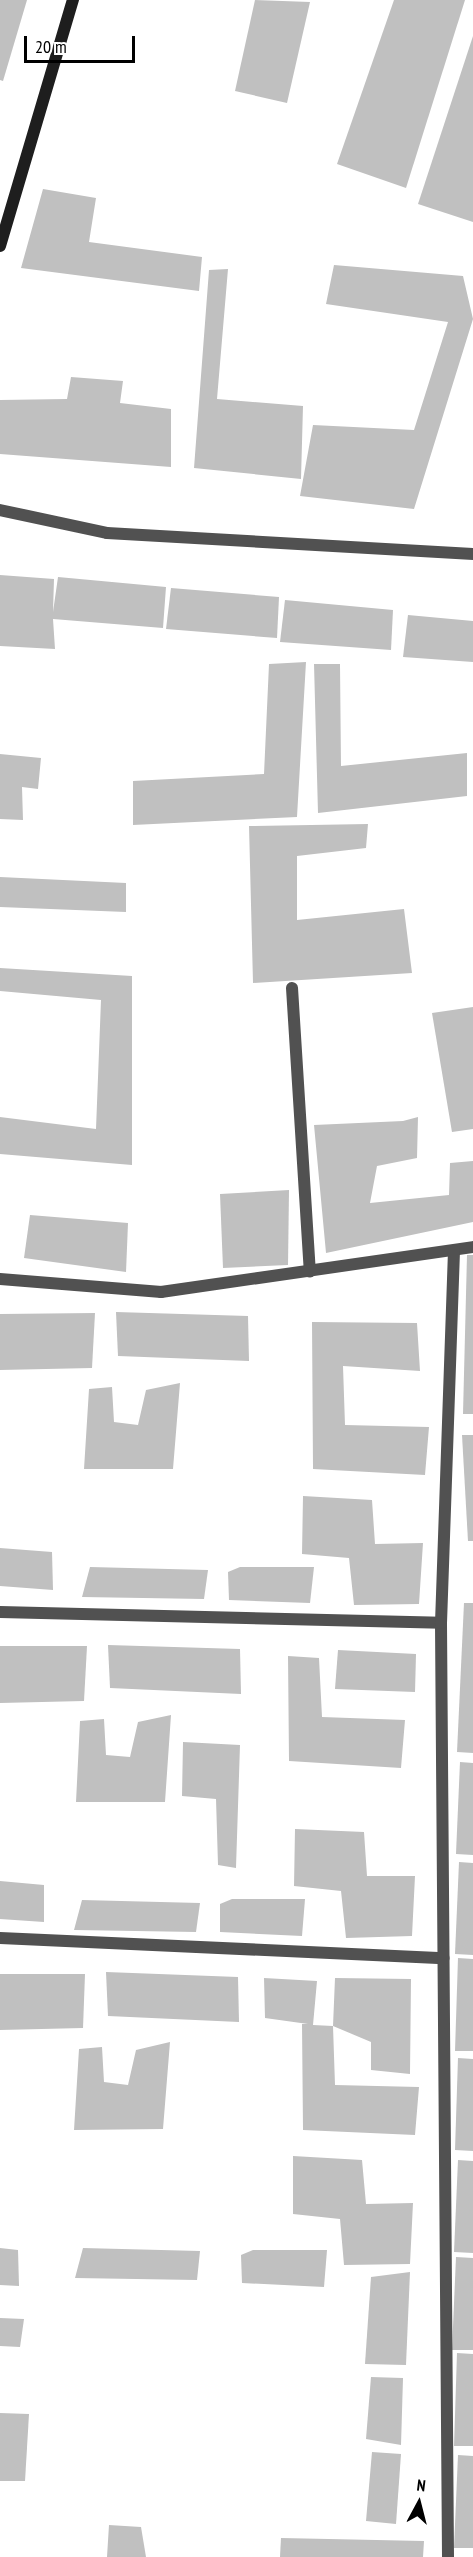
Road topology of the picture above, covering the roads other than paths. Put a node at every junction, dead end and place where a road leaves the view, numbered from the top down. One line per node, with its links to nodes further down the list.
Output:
1 (73, 0): 2 (street)
2 (0, 246)
3 (0, 510): 4 (street)
4 (473, 554)
5 (292, 988): 8 (street)
6 (473, 1247): 7 (street)
7 (454, 1251): 8 (street); 11 (street)
8 (310, 1271): 9 (street)
9 (0, 1279)
10 (0, 1612): 11 (street)
11 (441, 1623): 13 (street)
12 (0, 1938): 13 (street)
13 (444, 1958): 14 (street)
14 (448, 2557)

